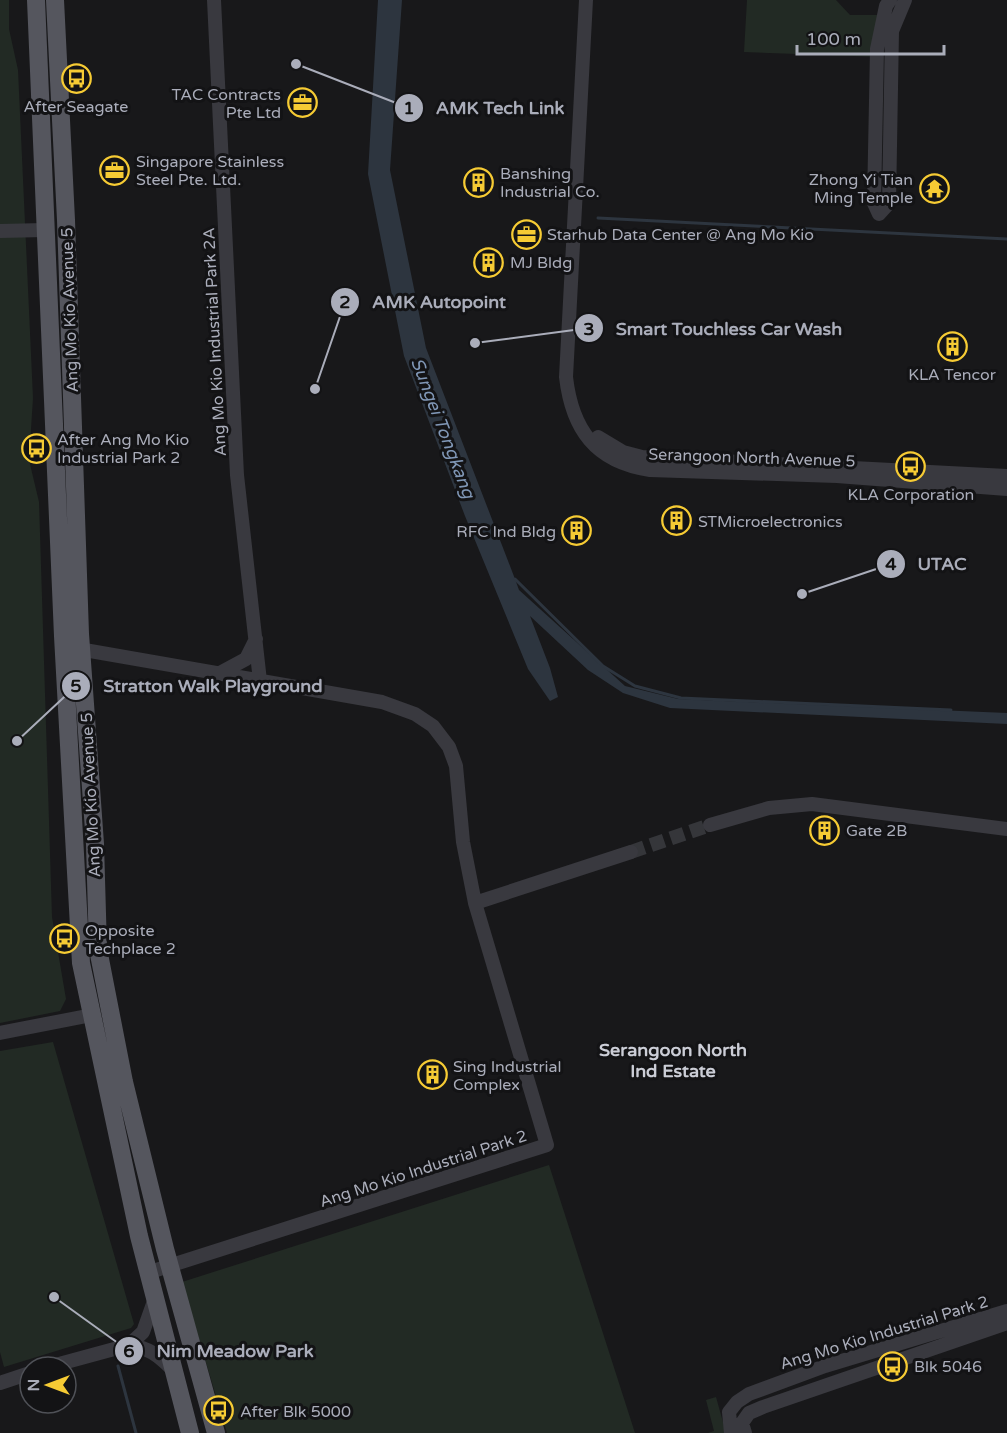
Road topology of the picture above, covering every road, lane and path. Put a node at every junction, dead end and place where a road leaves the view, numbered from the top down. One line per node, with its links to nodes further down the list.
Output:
1 (36, 0): 10 (main road, Ang Mo Kio Avenue 5)
2 (55, 0): 12 (main road, Ang Mo Kio Avenue 5)
3 (214, 0): 16 (street, Ang Mo Kio Industrial Park 2A)
4 (586, 0): 15 (street, Serangoon North Avenue 5)
5 (594, 0): 14 (street, Serangoon North Avenue 5)
6 (890, 0): 8 (street)
7 (904, 0): 9 (street)
8 (874, 185): 9 (street); 9 (street)
9 (890, 185)
10 (45, 230): 11 (street); 13 (main road, Ang Mo Kio Avenue 5)
11 (0, 231)
12 (69, 308): 13 (main road); 17 (main road, Ang Mo Kio Avenue 5)
13 (49, 321): 17 (main road, Ang Mo Kio Avenue 5)
14 (1007, 476)
15 (1007, 489)
16 (257, 637): 18 (street); 19 (street, Ang Mo Kio Industrial Park 2A)
17 (72, 648): 18 (street, Ang Mo Kio Industrial Park 2); 24 (main road, Ang Mo Kio Avenue 5); 26 (main road, Ang Mo Kio Avenue 5)
18 (220, 673): 19 (street, Ang Mo Kio Industrial Park 2)
19 (260, 681): 23 (street, Ang Mo Kio Industrial Park 2)
20 (710, 825): 21 (street)
21 (1007, 830)
22 (631, 852): 23 (street)
23 (475, 903): 26 (street, Ang Mo Kio Industrial Park 2)
24 (92, 1014): 25 (street); 27 (main road, Ang Mo Kio Avenue 5)
25 (0, 1033)
26 (169, 1267): 27 (street, Ang Mo Kio Industrial Park 2); 37 (main road, Ang Mo Kio Avenue 5)
27 (147, 1273): 28 (main road, Ang Mo Kio Avenue 5)
28 (154, 1301): 31 (street); 33 (main road, Ang Mo Kio Avenue 5)
29 (1007, 1311): 38 (street, Ang Mo Kio Industrial Park 2)
30 (1007, 1323): 39 (street, Ang Mo Kio Industrial Park 2)
31 (129, 1345): 32 (street); 33 (street)
32 (78, 1359)
33 (172, 1369): 36 (main road, Ang Mo Kio Avenue 5)
34 (18, 1377): 35 (street)
35 (0, 1383)
36 (190, 1433)
37 (216, 1433)
38 (731, 1433)
39 (745, 1433)

